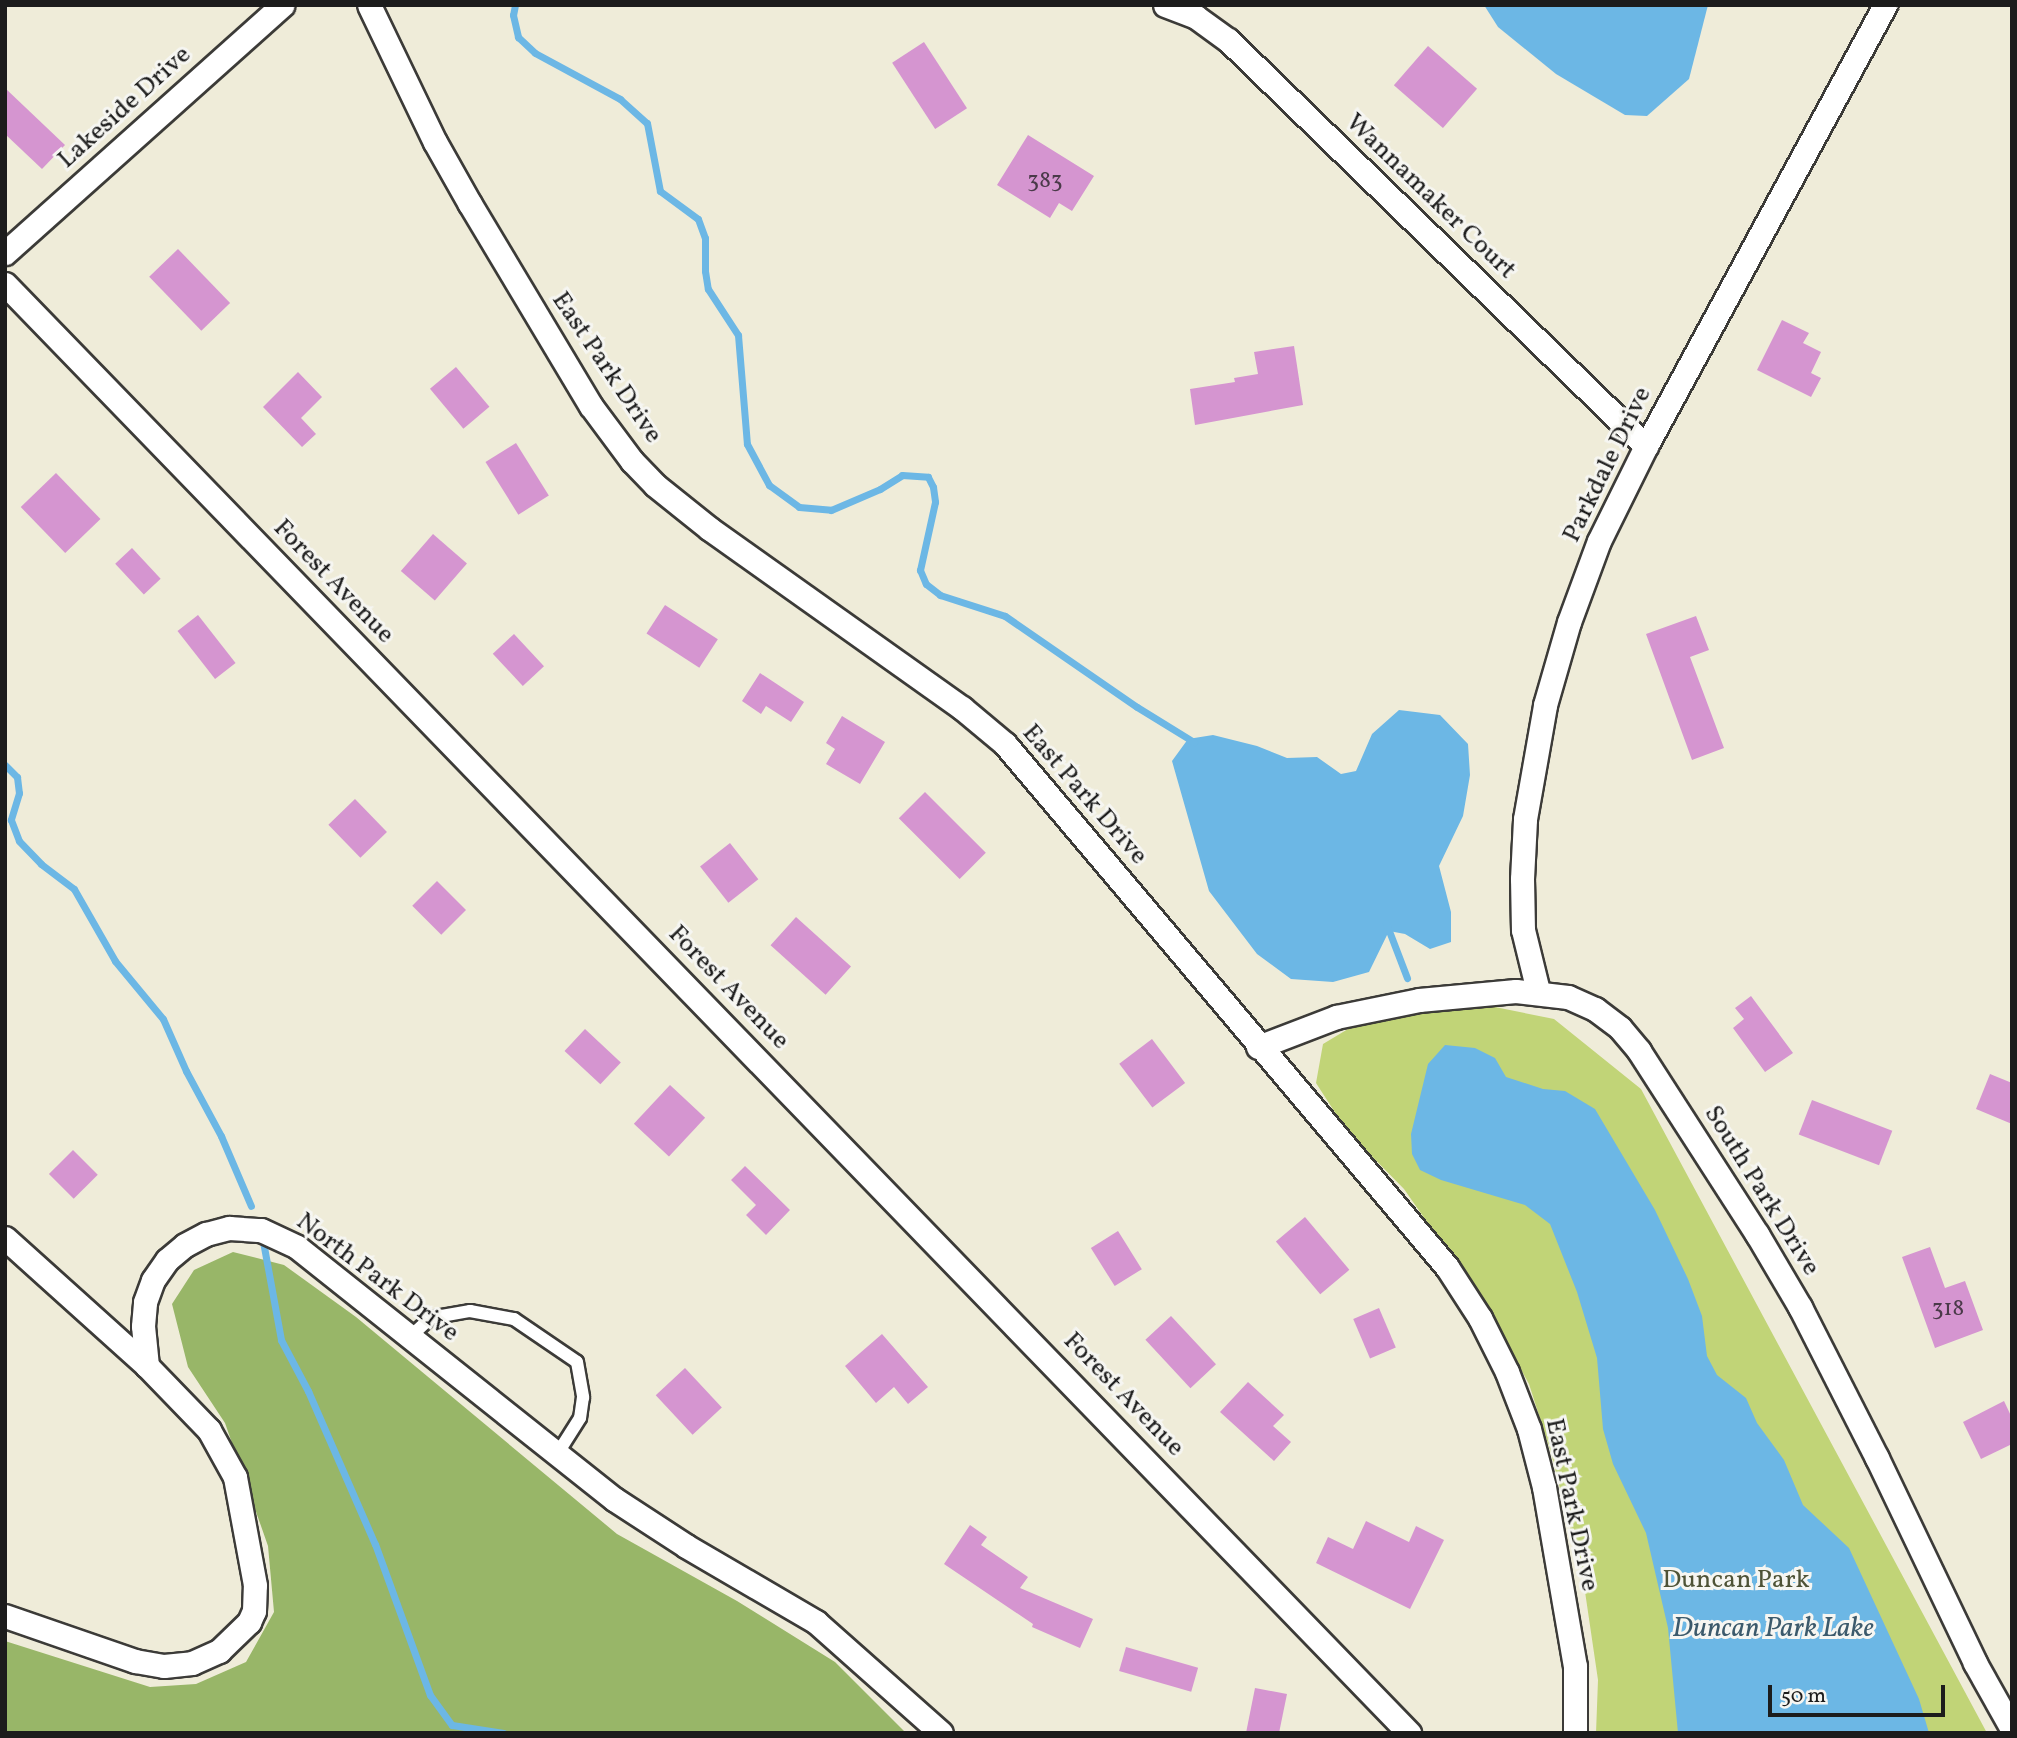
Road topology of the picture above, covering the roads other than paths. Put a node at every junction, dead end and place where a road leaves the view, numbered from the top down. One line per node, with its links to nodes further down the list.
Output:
1 (282, 5): 5 (street, Lakeside Drive)
2 (369, 5): 9 (street, East Park Drive)
3 (1165, 5): 7 (street, Wannamaker Court)
4 (1885, 5): 7 (street, Parkdale Drive)
5 (5, 253)
6 (5, 284): 17 (street, Forest Avenue)
7 (1646, 446): 8 (street, Parkdale Drive)
8 (1538, 991): 9 (street, South Park Drive); 15 (street, South Park Drive)
9 (1258, 1047): 18 (street, East Park Drive)
10 (5, 1238): 12 (street)
11 (411, 1336): 12 (street, North Park Drive); 13 (street, North Park Drive); 13 (lane)
12 (147, 1366): 14 (street)
13 (556, 1456): 16 (street, North Park Drive)
14 (5, 1616)
15 (2012, 1729)
16 (941, 1733)
17 (1409, 1733)
18 (1575, 1733)

